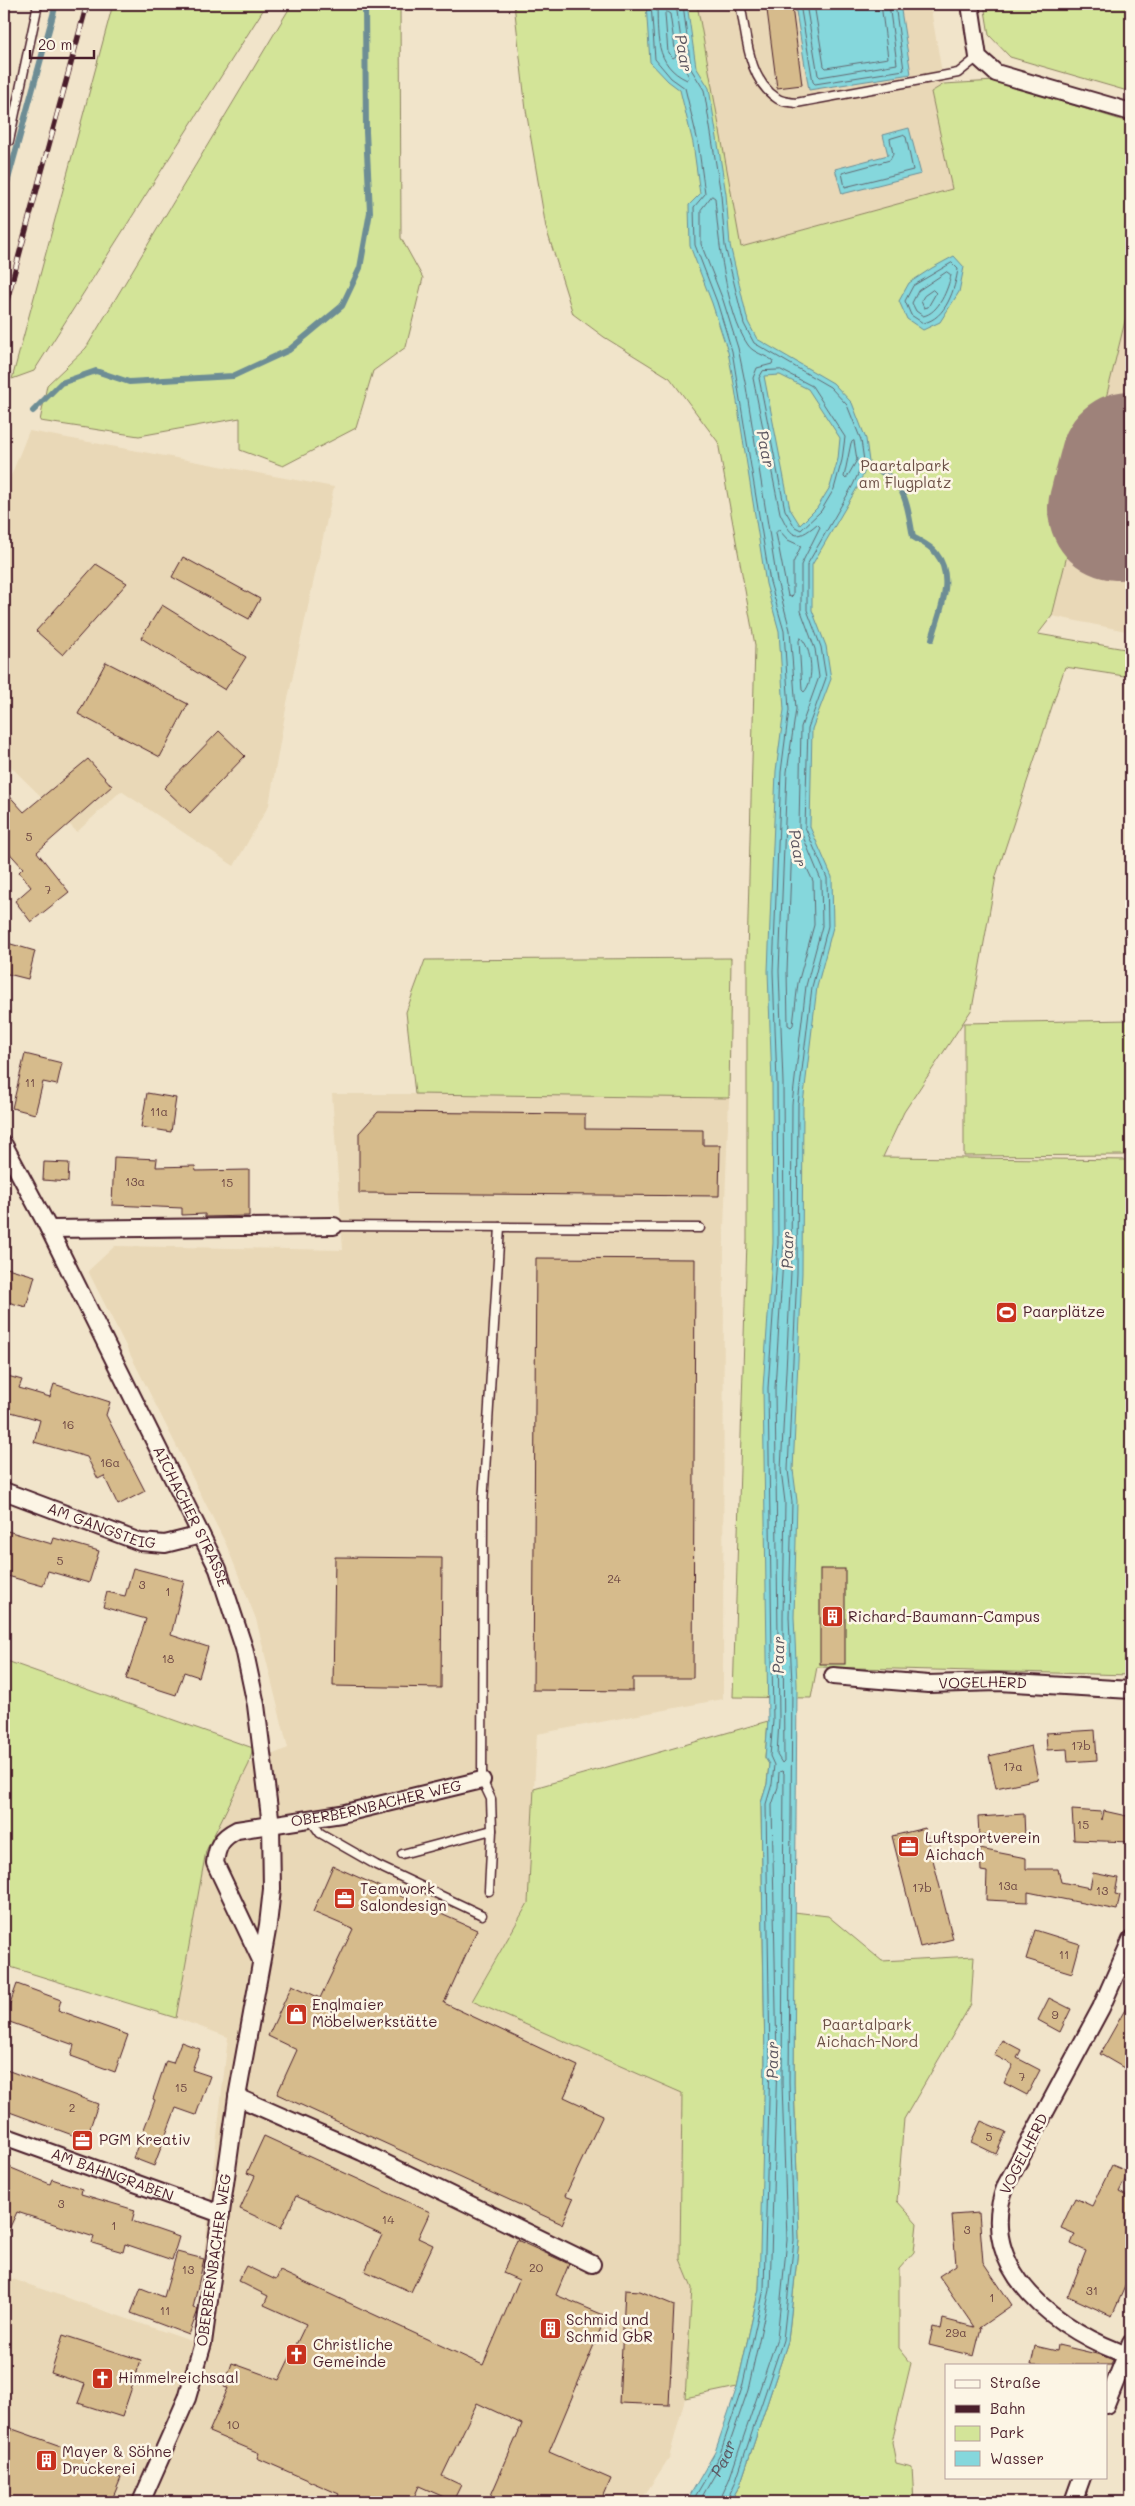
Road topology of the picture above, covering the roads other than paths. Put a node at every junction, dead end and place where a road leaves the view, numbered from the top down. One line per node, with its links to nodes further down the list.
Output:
1 (38, 4): 6 (lane)
2 (740, 4): 4 (lane)
3 (970, 4): 4 (street)
4 (978, 57): 5 (street)
5 (1131, 112)
6 (9, 141)
7 (4, 1145): 11 (street, AICHACHER STRASSE)
8 (334, 1226): 9 (lane); 11 (street)
9 (500, 1226): 10 (lane); 16 (lane)
10 (700, 1228)
11 (50, 1229): 13 (street, AICHACHER STRASSE)
12 (4, 1491): 13 (street, AM GANGSTEIG)
13 (201, 1535): 18 (street, AICHACHER STRASSE)
14 (833, 1676): 15 (street, VOGELHERD)
15 (1131, 1690)
16 (482, 1780): 17 (street, OBERBERNBACHER WEG); 19 (lane)
17 (310, 1819): 18 (street, OBERBERNBACHER WEG); 22 (lane)
18 (271, 1825): 24 (street, OBERBERNBACHER WEG); 24 (street, OBERBERNBACHER WEG)
19 (492, 1830): 20 (lane); 21 (lane)
20 (402, 1854)
21 (489, 1890)
22 (482, 1915)
23 (1131, 1940): 29 (street, VOGELHERD)
24 (261, 1960): 25 (street, OBERBERNBACHER WEG)
25 (237, 2097): 27 (street, OBERBERNBACHER WEG); 28 (street)
26 (4, 2136): 27 (street, AM BAHNGRABEN)
27 (221, 2214): 32 (street, OBERBERNBACHER WEG)
28 (592, 2264)
29 (1130, 2351): 30 (street)
30 (1108, 2400)
31 (1082, 2478): 33 (street)
32 (141, 2502)
33 (1074, 2502)

